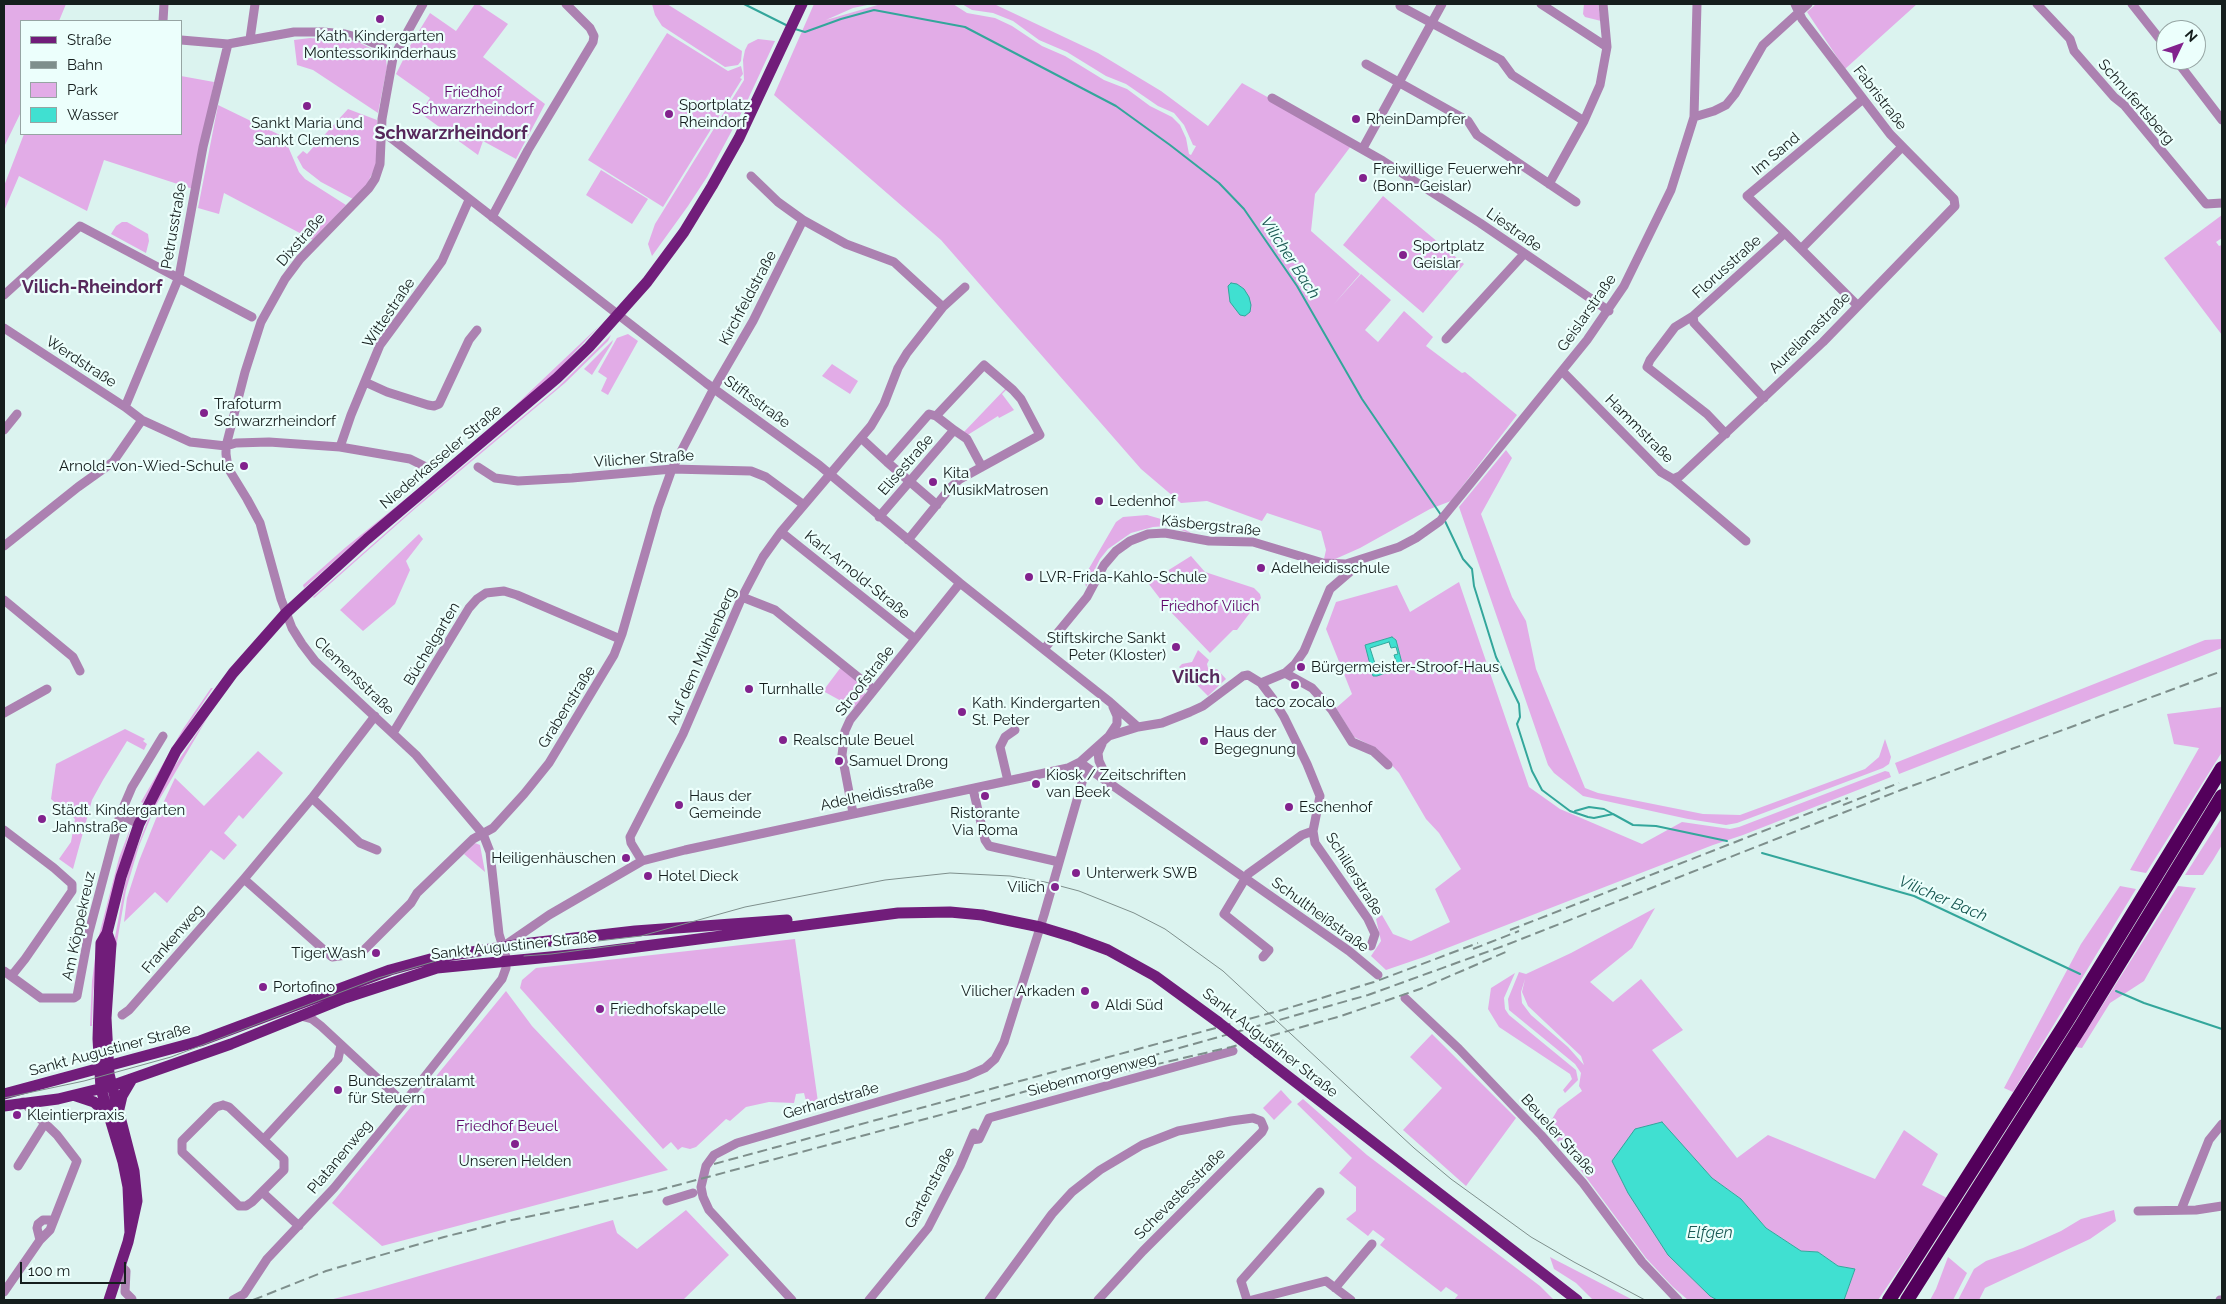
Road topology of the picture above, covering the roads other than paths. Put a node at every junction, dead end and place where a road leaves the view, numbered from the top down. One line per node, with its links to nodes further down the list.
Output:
1 (164, 4): 15 (street)
2 (255, 4): 18 (street)
3 (423, 4): 22 (street)
4 (566, 4): 40 (street)
5 (802, 4): 52 (main road, Niederkasseler Straße)
6 (1442, 4): 16 (street)
7 (1541, 4): 21 (street)
8 (1603, 4): 21 (street)
9 (1697, 4): 28 (street, Geislarstraße)
10 (1808, 4): 14 (street)
11 (2037, 4): 39 (street, Schnufertsberg)
12 (2132, 4): 17 (street)
13 (1400, 6): 16 (street)
14 (1797, 8): 27 (street, Fabristraße); 28 (street)
15 (162, 20)
16 (1432, 22): 25 (street); 30 (street)
17 (2156, 34)
18 (250, 39): 20 (street); 22 (street)
19 (182, 40): 20 (street)
20 (228, 44): 46 (street, Petrusstraße)
21 (1607, 47): 30 (street)
22 (393, 58): 31 (street, Dixstraße)
23 (1366, 64): 25 (street)
24 (2184, 70): 29 (street)
25 (1398, 82): 32 (street); 35 (street)
26 (1272, 98): 32 (street, Liestraße)
27 (1863, 100): 33 (street, Fabristraße); 43 (street, Im Sand)
28 (1694, 116): 51 (street, Geislarstraße)
29 (2222, 120)
30 (1584, 121): 35 (street)
31 (382, 131): 37 (street, Stiftsstraße); 70 (street, Dixstraße)
32 (1363, 148): 45 (street, Liestraße)
33 (1901, 148): 36 (street, Fabristraße); 44 (street)
34 (751, 176): 41 (street)
35 (1549, 184): 38 (street)
36 (1954, 199): 49 (street, Aurelianastraße)
37 (469, 200): 40 (street, Stiftsstraße); 42 (street, Wittestraße)
38 (1576, 202)
39 (2222, 202)
40 (489, 214): 42 (street, Wittestraße); 52 (street, Stiftsstraße)
41 (803, 220): 50 (street); 60 (street, Kirchfeldstraße)
42 (458, 225): 59 (street, Wittestraße)
43 (1785, 233): 44 (street); 53 (street, Florusstraße)
44 (1801, 249): 49 (street)
45 (1524, 254): 51 (street, Liestraße); 57 (street)
46 (180, 277): 48 (street); 54 (street); 62 (street, Petrusstraße)
47 (965, 286): 50 (street, Auf dem Mühlenberg)
48 (4, 295)
49 (1858, 305): 61 (street, Aurelianastraße)
50 (943, 307): 69 (street, Auf dem Mühlenberg)
51 (1608, 310): 58 (street, Geislarstraße)
52 (619, 315): 60 (street, Stiftsstraße); 93 (main road, Niederkasseler Straße)
53 (1693, 316): 61 (street, Florusstraße); 68 (street)
54 (252, 317)
55 (4, 328): 62 (street, Werdstraße)
56 (476, 330): 59 (street)
57 (1446, 339)
58 (1562, 371): 78 (street, Hammstraße); 87 (street, Geislarstraße)
59 (365, 382): 71 (street, Wittestraße)
60 (714, 388): 76 (street, Grabenstraße); 77 (street, Stiftsstraße)
61 (1764, 398): 68 (street, Aurelianastraße)
62 (125, 407): 65 (street, Werdstraße)
63 (17, 414): 66 (street)
64 (936, 416): 67 (street, Elisestraße); 72 (street); 75 (street)
65 (142, 420): 70 (street); 86 (street)
66 (4, 430)
67 (954, 430): 75 (street, Elisestraße); 79 (street, Elisestraße)
68 (1726, 434): 78 (street, Aurelianastraße)
69 (860, 438): 72 (street); 77 (street, Auf dem Mühlenberg)
70 (226, 446): 71 (street); 93 (street, Clemensstraße)
71 (340, 447): 73 (street)
72 (887, 462): 79 (street)
73 (424, 466)
74 (478, 467): 76 (street, Vilicher Straße)
75 (982, 467): 80 (street)
76 (672, 469): 81 (street, Vilicher Straße); 94 (street, Grabenstraße)
77 (829, 474): 81 (street, Auf dem Mühlenberg); 82 (street, Stiftsstraße)
78 (1673, 479): 85 (street, Hammstraße)
79 (910, 482): 80 (street); 82 (street, Elisestraße)
80 (937, 504): 84 (street)
81 (804, 505): 83 (street, Auf dem Mühlenberg)
82 (879, 517): 84 (street, Stiftsstraße)
83 (781, 532): 91 (street, Auf dem Mühlenberg); 95 (street, Karl-Arnold-Straße)
84 (908, 540): 90 (street, Stiftsstraße)
85 (1746, 541)
86 (4, 546)
87 (1366, 559): 88 (street, Käsbergstraße); 89 (street)
88 (1336, 564): 89 (street); 96 (street, Käsbergstraße)
89 (1344, 576): 98 (street)
90 (960, 583): 95 (street, Stroofstraße); 96 (street, Stiftsstraße)
91 (742, 597): 101 (street); 125 (street, Auf dem Mühlenberg)
92 (4, 600): 97 (street)
93 (286, 613): 104 (street, Clemensstraße); 120 (main road, Niederkasseler Straße)
94 (620, 638): 107 (street, Büchelgarten); 123 (street, Grabenstraße)
95 (915, 639): 101 (street, Stroofstraße)
96 (1045, 648): 102 (street, Stiftsstraße)
97 (80, 671)
98 (1285, 673): 99 (street); 111 (street)
99 (1261, 683): 105 (street, Adelheidisstraße); 122 (street, Schillerstraße)
100 (48, 689): 103 (street)
101 (874, 690): 119 (street, Stroofstraße)
102 (1110, 702): 105 (street, Stiftsstraße); 109 (street)
103 (4, 713)
104 (375, 716): 107 (street, Clemensstraße); 117 (street, Frankenweg)
105 (1138, 727): 109 (street, Adelheidisstraße)
106 (1015, 730): 114 (street)
107 (393, 733): 123 (street, Clemensstraße)
108 (164, 736): 118 (street, Am Köppekreuz)
109 (1106, 739): 110 (street, Adelheidisstraße); 113 (street)
110 (1080, 762): 113 (street, Schultheißstraße); 114 (street, Adelheidisstraße); 126 (street, Gerhardstraße)
111 (1388, 765)
112 (2222, 768): 189 (highway)
113 (1108, 780): 127 (street, Schultheißstraße)
114 (1008, 781): 115 (street, Adelheidisstraße)
115 (973, 788): 119 (street, Adelheidisstraße); 126 (street)
116 (2222, 796): 190 (highway)
117 (312, 798): 124 (street); 128 (street, Frankenweg)
118 (121, 812): 120 (street); 135 (street, Am Köppekreuz)
119 (853, 813): 125 (street, Adelheidisstraße)
120 (141, 820): 142 (main road, Niederkasseler Straße)
121 (4, 830): 135 (street)
122 (1313, 832): 127 (street, Schultheißstraße); 132 (street, Schillerstraße)
123 (483, 834): 128 (street, Grabenstraße); 131 (street, Clemensstraße)
124 (377, 850)
125 (640, 858): 131 (street, Adelheidisstraße)
126 (1058, 862): 130 (street, Gerhardstraße)
127 (1245, 878): 133 (street, Schultheißstraße); 136 (street, Schultheißstraße)
128 (244, 879): 139 (street, Frankenweg)
129 (898, 913): 130 (main road, Sankt Augustiner Straße); 131 (main road, Sankt Augustiner Straße); 134 (main road, Sankt Augustiner Straße)
130 (1040, 927): 180 (street, Gerhardstraße); 187 (main road, Sankt Augustiner Straße, bridge)
131 (504, 946): 134 (street, Clemensstraße); 147 (main road, Sankt Augustiner Straße)
132 (1371, 946)
133 (1264, 957)
134 (507, 962): 138 (main road, Sankt Augustiner Straße); 155 (street, Platanenweg)
135 (6, 972)
136 (1378, 975)
137 (1405, 998): 188 (street, Beueler Straße)
138 (323, 1006): 140 (main road, Sankt Augustiner Straße); 141 (street)
139 (122, 1015)
140 (300, 1016): 141 (street); 150 (main road, Sankt Augustiner Straße)
141 (321, 1026): 143 (street)
142 (102, 1040): 147 (main road); 148 (main road, Niederkasseler Straße); 149 (main road)
143 (342, 1045): 145 (street); 146 (street)
144 (1234, 1051): 160 (street, Siebenmorgenweg)
145 (353, 1056): 146 (street); 155 (street)
146 (338, 1059): 161 (street)
147 (130, 1061): 148 (main road, Sankt Augustiner Straße)
148 (104, 1068): 149 (main road, Sankt Augustiner Straße); 151 (main road, Niederkasseler Straße)
149 (80, 1074): 152 (main road, Sankt Augustiner Straße)
150 (132, 1079): 151 (main road, Sankt Augustiner Straße); 157 (main road)
151 (106, 1088): 153 (main road, Sankt Augustiner Straße); 157 (main road, Niederkasseler Straße)
152 (4, 1094)
153 (74, 1095): 154 (main road, Sankt Augustiner Straße); 157 (main road)
154 (23, 1102): 156 (main road, Sankt Augustiner Straße); 158 (street)
155 (404, 1103): 171 (street, Platanenweg)
156 (4, 1106)
157 (112, 1115): 174 (main road, Niederkasseler Straße)
158 (45, 1123): 162 (street); 170 (street)
159 (2222, 1124): 168 (street)
160 (972, 1136): 181 (street, Gartenstraße)
161 (264, 1139): 163 (street); 163 (street)
162 (18, 1166)
163 (262, 1192): 171 (street)
164 (1320, 1192): 184 (street)
165 (693, 1193): 166 (street)
166 (667, 1201)
167 (2222, 1206): 168 (street)
168 (2181, 1210): 169 (street)
169 (2138, 1212)
170 (52, 1220): 172 (street); 172 (street)
171 (299, 1226): 179 (street, Platanenweg)
172 (40, 1240): 176 (street)
173 (1372, 1244): 175 (street)
174 (121, 1266): 177 (street); 178 (main road, Niederkasseler Straße)
175 (1335, 1288): 185 (street); 186 (street)
176 (4, 1292)
177 (132, 1299)
178 (109, 1300)
179 (233, 1300)
180 (792, 1300)
181 (869, 1300)
182 (988, 1300): 183 (street, Schevastesstraße)
183 (1098, 1300)
184 (1247, 1300)
185 (1252, 1300)
186 (1351, 1300)
187 (1577, 1300)
188 (1678, 1300)
189 (1889, 1300)
190 (1907, 1300)

